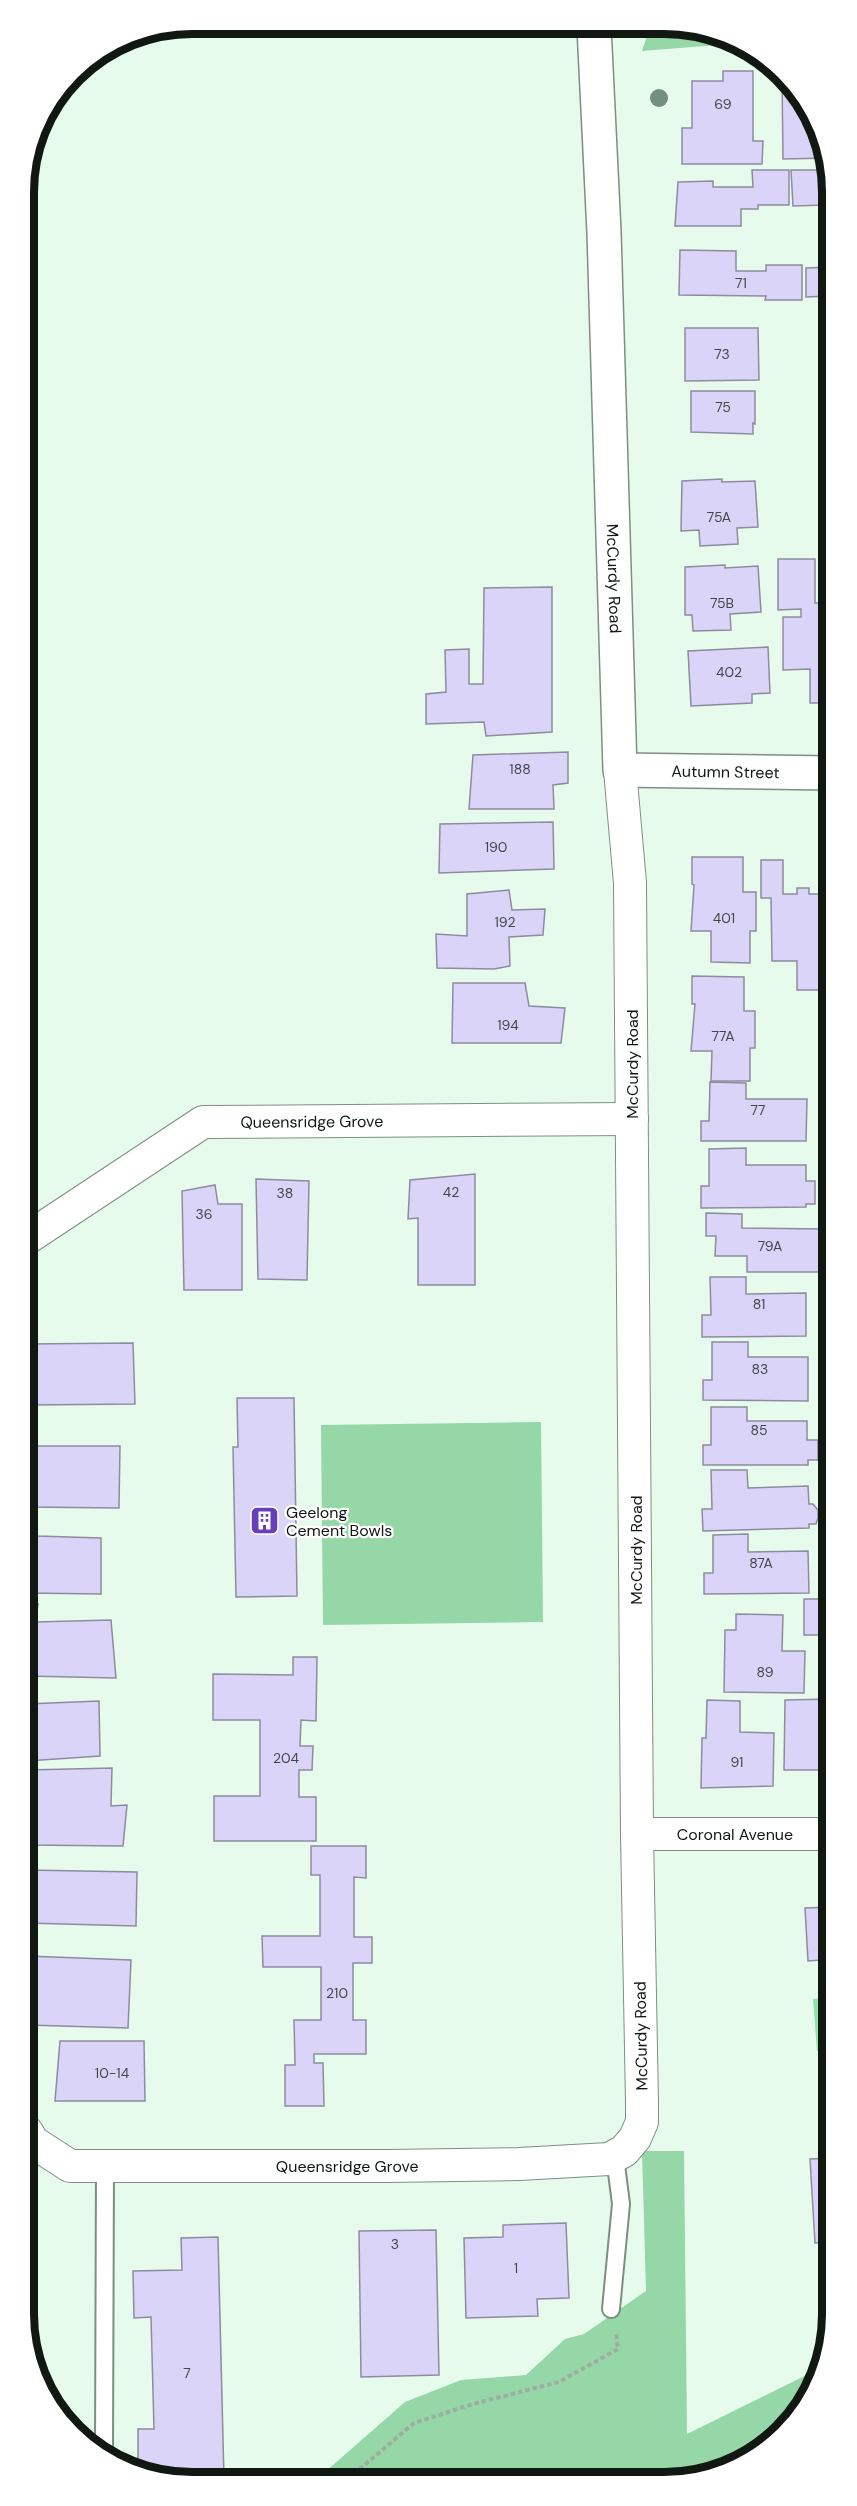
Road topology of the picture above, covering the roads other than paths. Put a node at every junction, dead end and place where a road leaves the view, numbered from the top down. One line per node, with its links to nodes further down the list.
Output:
1 (594, 34): 2 (street, McCurdy Road)
2 (620, 770): 3 (street, Autumn Street); 4 (street, McCurdy Road)
3 (822, 773)
4 (632, 1119): 5 (street, Queensridge Grove); 6 (street, McCurdy Road)
5 (35, 1233)
6 (637, 1834): 7 (street, Coronal Avenue); 9 (street, McCurdy Road)
7 (822, 1834)
8 (34, 2143): 10 (street, Queensridge Grove)
9 (615, 2157): 10 (street, Queensridge Grove); 11 (lane)
10 (105, 2166): 12 (lane)
11 (611, 2309)
12 (104, 2444)

